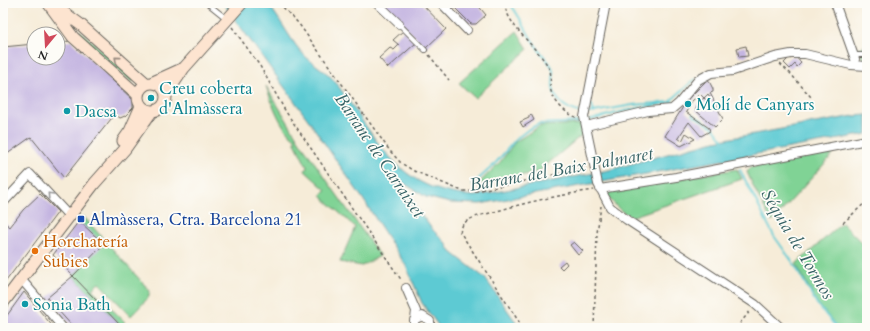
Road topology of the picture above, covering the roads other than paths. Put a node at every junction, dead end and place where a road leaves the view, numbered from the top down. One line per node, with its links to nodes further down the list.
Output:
1 (50, 3): 9 (main road)
2 (207, 3): 8 (lane)
3 (242, 3): 8 (main road)
4 (377, 3): 10 (street)
5 (440, 3): 12 (street)
6 (835, 3): 16 (street)
7 (606, 4): 24 (street)
8 (228, 20): 18 (main road)
9 (67, 22): 11 (main road); 13 (main road)
10 (399, 24): 14 (lane)
11 (81, 25): 13 (main road); 19 (main road, one-way to 11)
12 (467, 30)
13 (73, 37): 20 (main road)
14 (425, 50)
15 (867, 55): 16 (lane)
16 (855, 57)
17 (867, 66): 24 (street)
18 (184, 68): 19 (main road); 21 (main road)
19 (149, 84): 20 (main road); 21 (main road)
20 (138, 95): 22 (main road)
21 (166, 95): 23 (main road)
22 (141, 106): 23 (main road); 26 (main road)
23 (152, 111): 26 (main road)
24 (585, 122): 27 (street)
25 (867, 140): 27 (street)
26 (94, 184): 29 (main road)
27 (600, 190): 38 (street)
28 (3, 203): 29 (street, one-way to 28)
29 (70, 216): 30 (main road)
30 (21, 279): 32 (main road); 36 (street)
31 (406, 288): 33 (street)
32 (3, 303)
33 (414, 304): 34 (street); 35 (street)
34 (425, 316): 35 (street); 37 (street)
35 (414, 325)
36 (64, 328)
37 (431, 328)
38 (781, 328)

